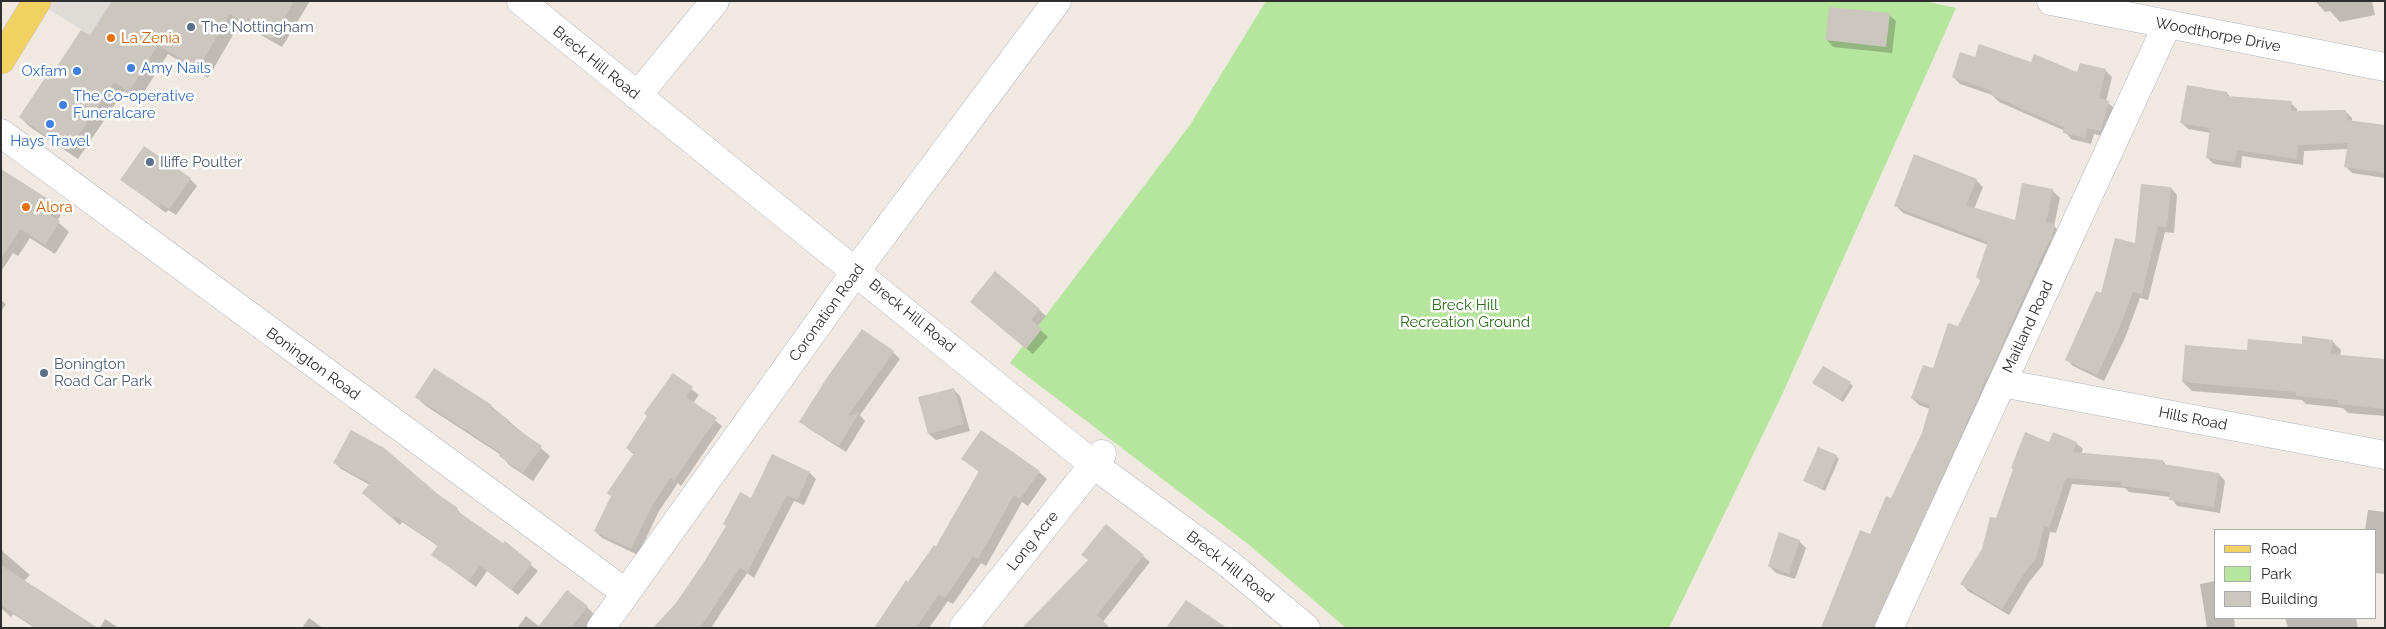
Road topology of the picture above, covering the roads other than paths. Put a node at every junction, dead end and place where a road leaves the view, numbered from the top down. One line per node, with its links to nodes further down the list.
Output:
1 (37, 1): 7 (main road)
2 (521, 1): 9 (street, Breck Hill Road)
3 (715, 1): 9 (street)
4 (1057, 1): 11 (street, Coronation Road)
5 (2051, 1): 6 (street, Woodthorpe Drive)
6 (2167, 25): 8 (street, Woodthorpe Drive); 12 (street, Maitland Road)
7 (1, 60)
8 (2385, 66)
9 (636, 96): 11 (street, Breck Hill Road)
10 (1, 133): 15 (street, Bonington Road)
11 (856, 271): 14 (street, Breck Hill Road); 15 (street, Coronation Road)
12 (2002, 383): 13 (street, Hills Road); 19 (street, Maitland Road)
13 (2385, 455)
14 (1098, 459): 17 (street, Long Acre); 18 (street, Breck Hill Road)
15 (626, 593): 16 (street, Coronation Road)
16 (601, 628)
17 (963, 628)
18 (1306, 628)
19 (1889, 628)

